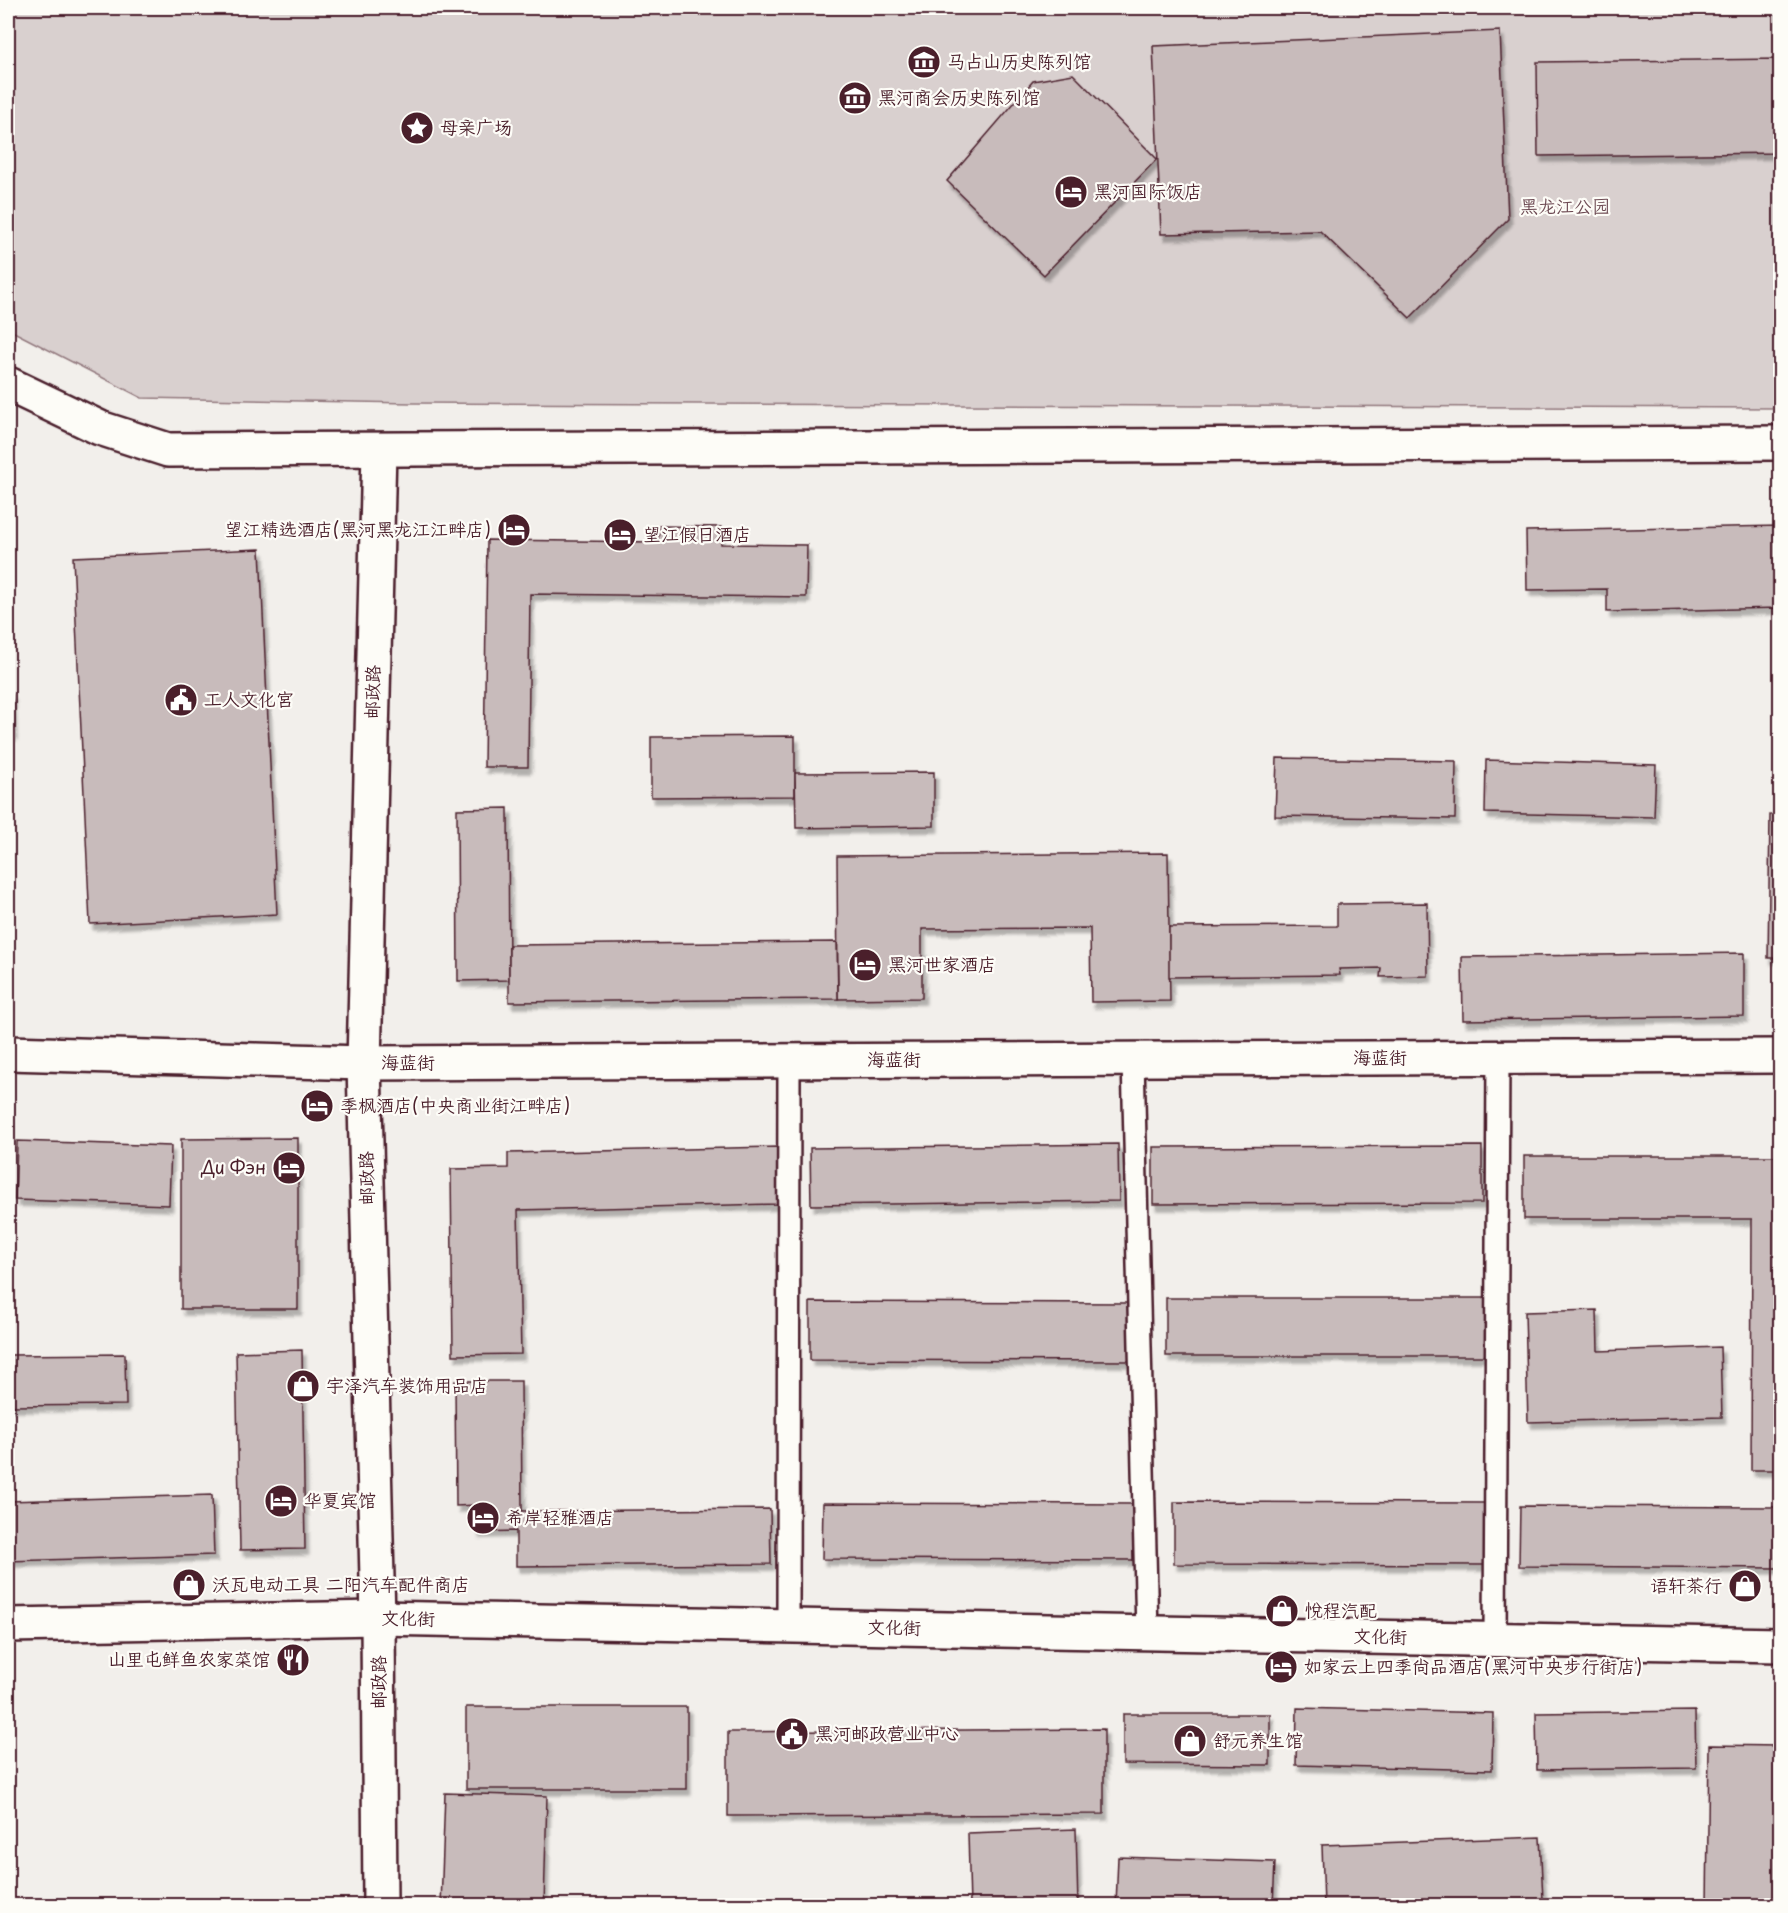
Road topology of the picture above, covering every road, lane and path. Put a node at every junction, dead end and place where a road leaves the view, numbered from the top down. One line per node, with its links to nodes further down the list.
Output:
1 (8, 384): 3 (street)
2 (1780, 443): 3 (street)
3 (379, 450): 9 (street, 邮政路)
4 (8, 1053): 9 (street, 海蓝街)
5 (1780, 1056): 6 (street, 海蓝街)
6 (1498, 1058): 7 (street, 海蓝街); 14 (lane)
7 (1133, 1059): 8 (street, 海蓝街); 13 (lane)
8 (789, 1061): 9 (street, 海蓝街); 12 (lane)
9 (364, 1063): 10 (street, 邮政路)
10 (378, 1618): 11 (street, 文化街); 12 (street, 文化街); 16 (street, 邮政路)
11 (8, 1625)
12 (788, 1626): 13 (street, 文化街)
13 (1147, 1633): 14 (street, 文化街)
14 (1495, 1640): 15 (street, 文化街)
15 (1780, 1645)
16 (380, 1905)

